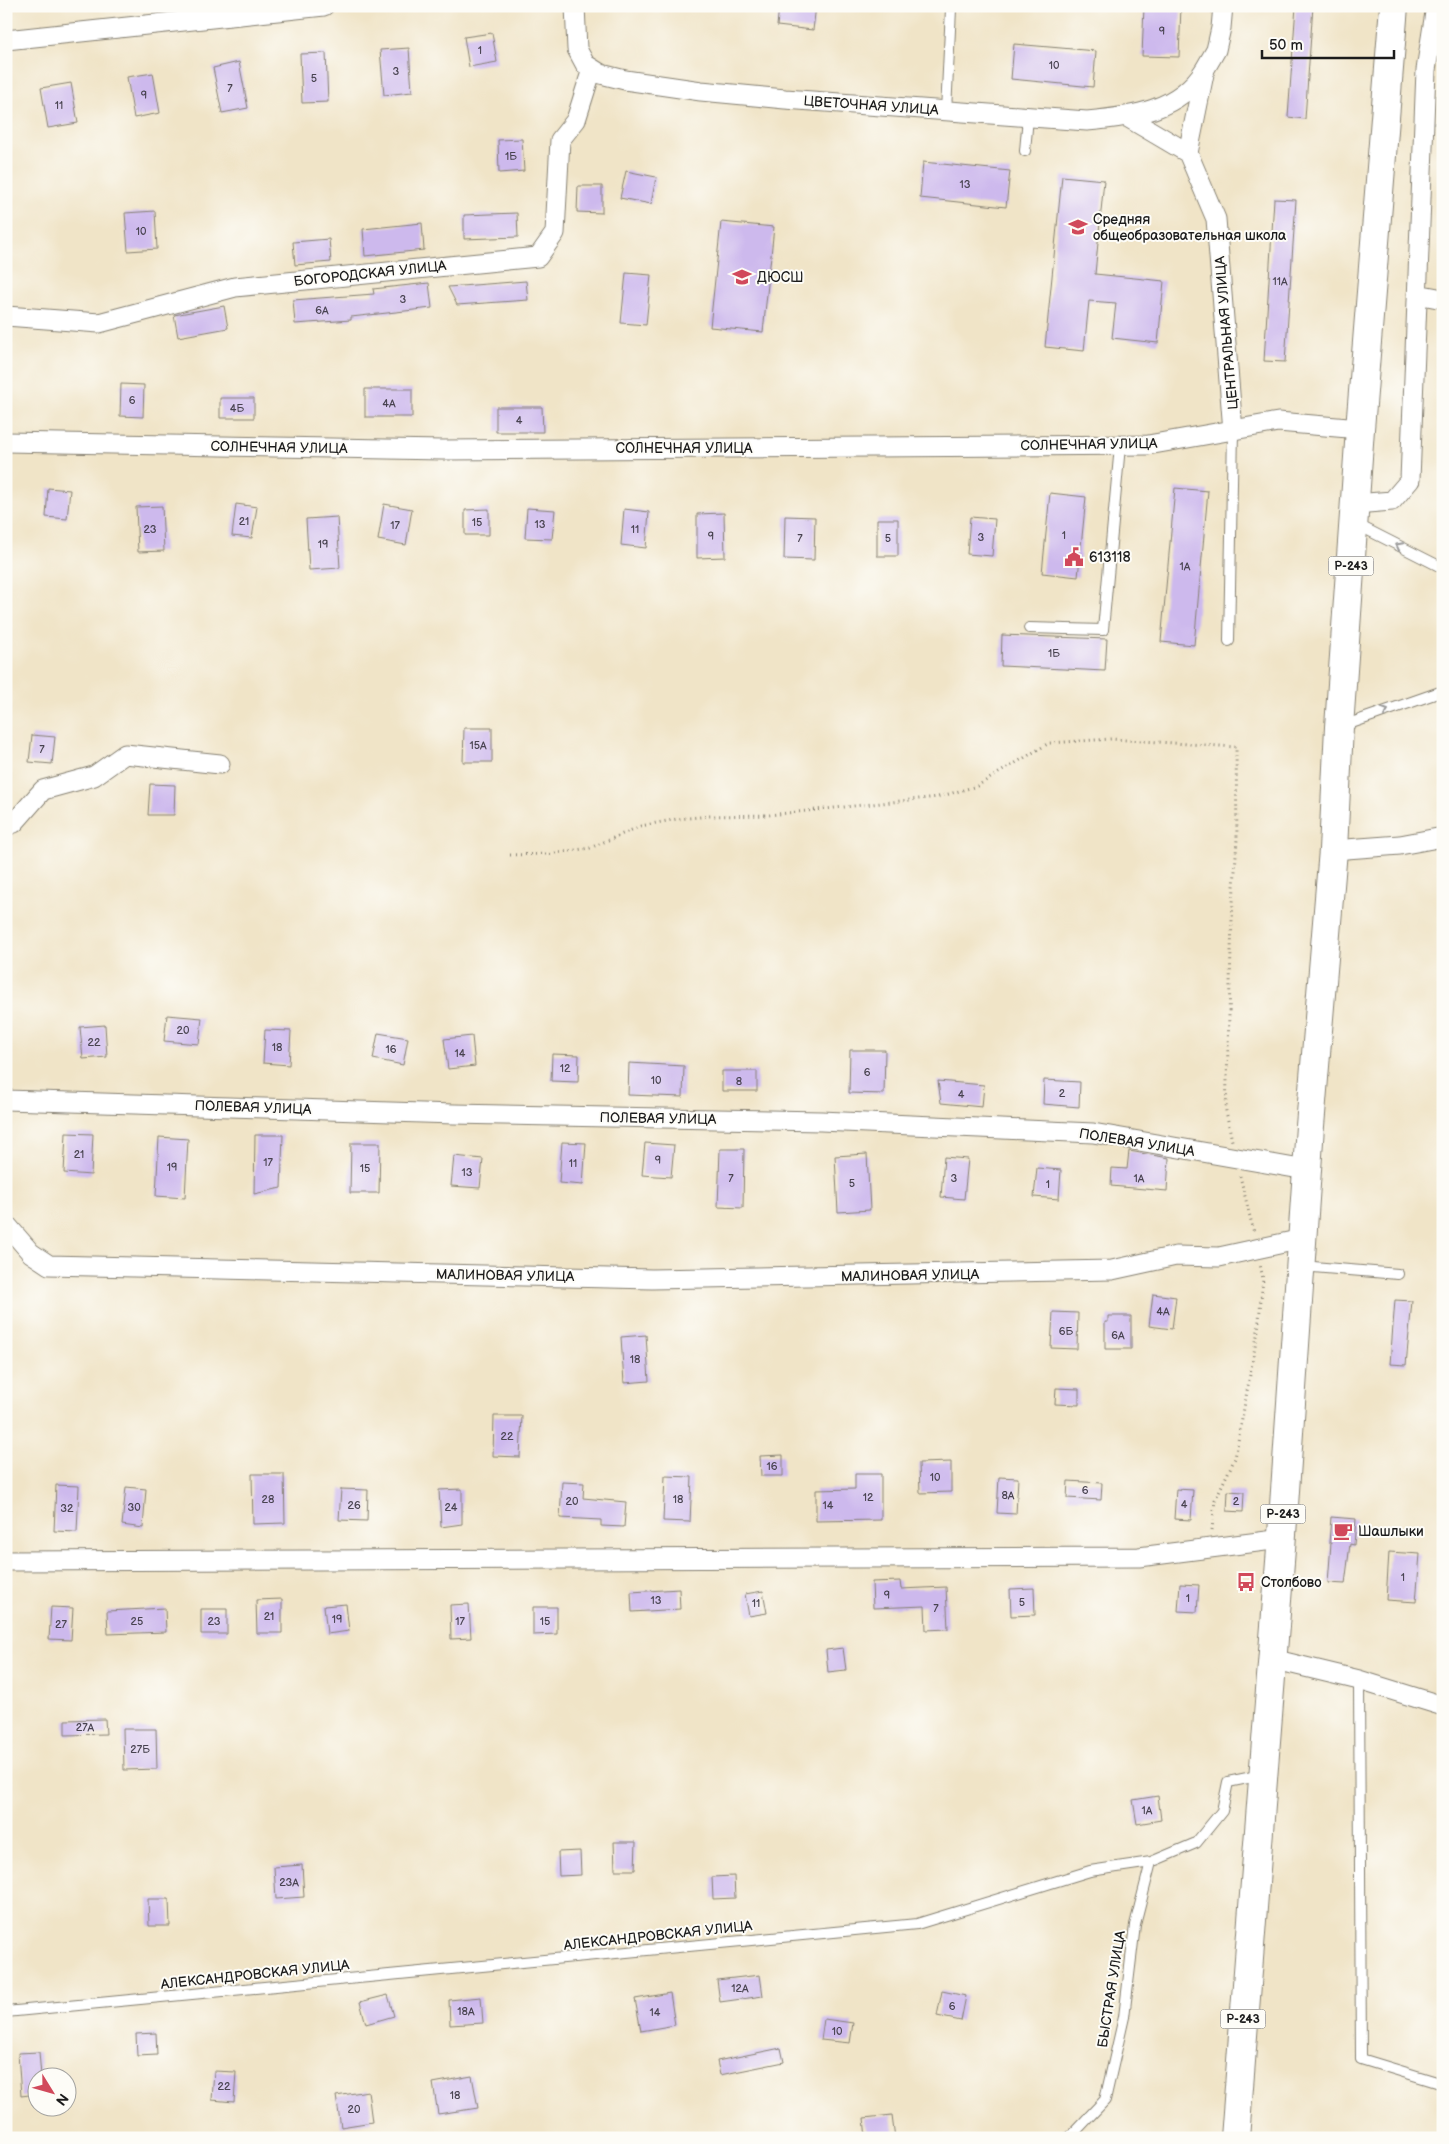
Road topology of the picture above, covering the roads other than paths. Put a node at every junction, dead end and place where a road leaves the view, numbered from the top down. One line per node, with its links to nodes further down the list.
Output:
1 (324, 6): 7 (street)
2 (575, 6): 9 (street)
3 (1223, 6): 10 (street)
4 (1394, 6): 19 (highway, Р-243)
5 (1436, 6): 16 (street)
6 (951, 8): 11 (lane)
7 (211, 13): 8 (street)
8 (6, 40)
9 (592, 69): 11 (street, ЦВЕТОЧНАЯ УЛИЦА); 18 (street, БОГОРОДСКАЯ УЛИЦА)
10 (1205, 69): 13 (street, ЦВЕТОЧНАЯ УЛИЦА); 15 (street)
11 (946, 111): 12 (street, ЦВЕТОЧНАЯ УЛИЦА)
12 (1028, 117): 13 (street, ЦВЕТОЧНАЯ УЛИЦА); 14 (lane)
13 (1127, 117): 15 (street)
14 (1025, 151)
15 (1188, 153): 20 (street, ЦЕНТРАЛЬНАЯ УЛИЦА)
16 (1418, 294): 17 (street); 23 (street)
17 (1443, 299)
18 (6, 316)
19 (1360, 429): 20 (street, СОЛНЕЧНАЯ УЛИЦА); 23 (highway, Р-243)
20 (1233, 431): 22 (street, СОЛНЕЧНАЯ УЛИЦА); 26 (lane)
21 (6, 442): 22 (street, СОЛНЕЧНАЯ УЛИЦА)
22 (1120, 446): 25 (lane)
23 (1354, 514): 24 (lane, one-way to 23); 28 (highway, Р-243)
24 (1443, 568)
25 (1029, 628)
26 (1229, 640)
27 (1443, 691): 28 (lane, one-way to 27)
28 (1339, 727): 32 (highway, Р-243)
29 (220, 764): 30 (street)
30 (6, 826)
31 (1443, 836): 32 (street)
32 (1333, 850): 34 (highway, Р-243)
33 (6, 1100): 34 (street, ПОЛЕВАЯ УЛИЦА)
34 (1306, 1170): 36 (highway, Р-243)
35 (6, 1224): 36 (street, МАЛИНОВАЯ УЛИЦА)
36 (1302, 1239): 37 (highway, Р-243)
37 (1300, 1266): 38 (lane); 39 (highway, Р-243)
38 (1398, 1274)
39 (1282, 1538): 40 (street); 41 (highway, Р-243)
40 (6, 1561)
41 (1272, 1659): 42 (street); 44 (highway, Р-243)
42 (1359, 1680): 43 (street); 47 (lane)
43 (1443, 1706)
44 (1262, 1775): 45 (lane, АЛЕКСАНДРОВСКАЯ УЛИЦА); 49 (highway, Р-243)
45 (1152, 1862): 46 (lane, АЛЕКСАНДРОВСКАЯ УЛИЦА); 48 (lane, БЫСТРАЯ УЛИЦА)
46 (6, 2012)
47 (1443, 2084)
48 (1069, 2138)
49 (1235, 2138)

